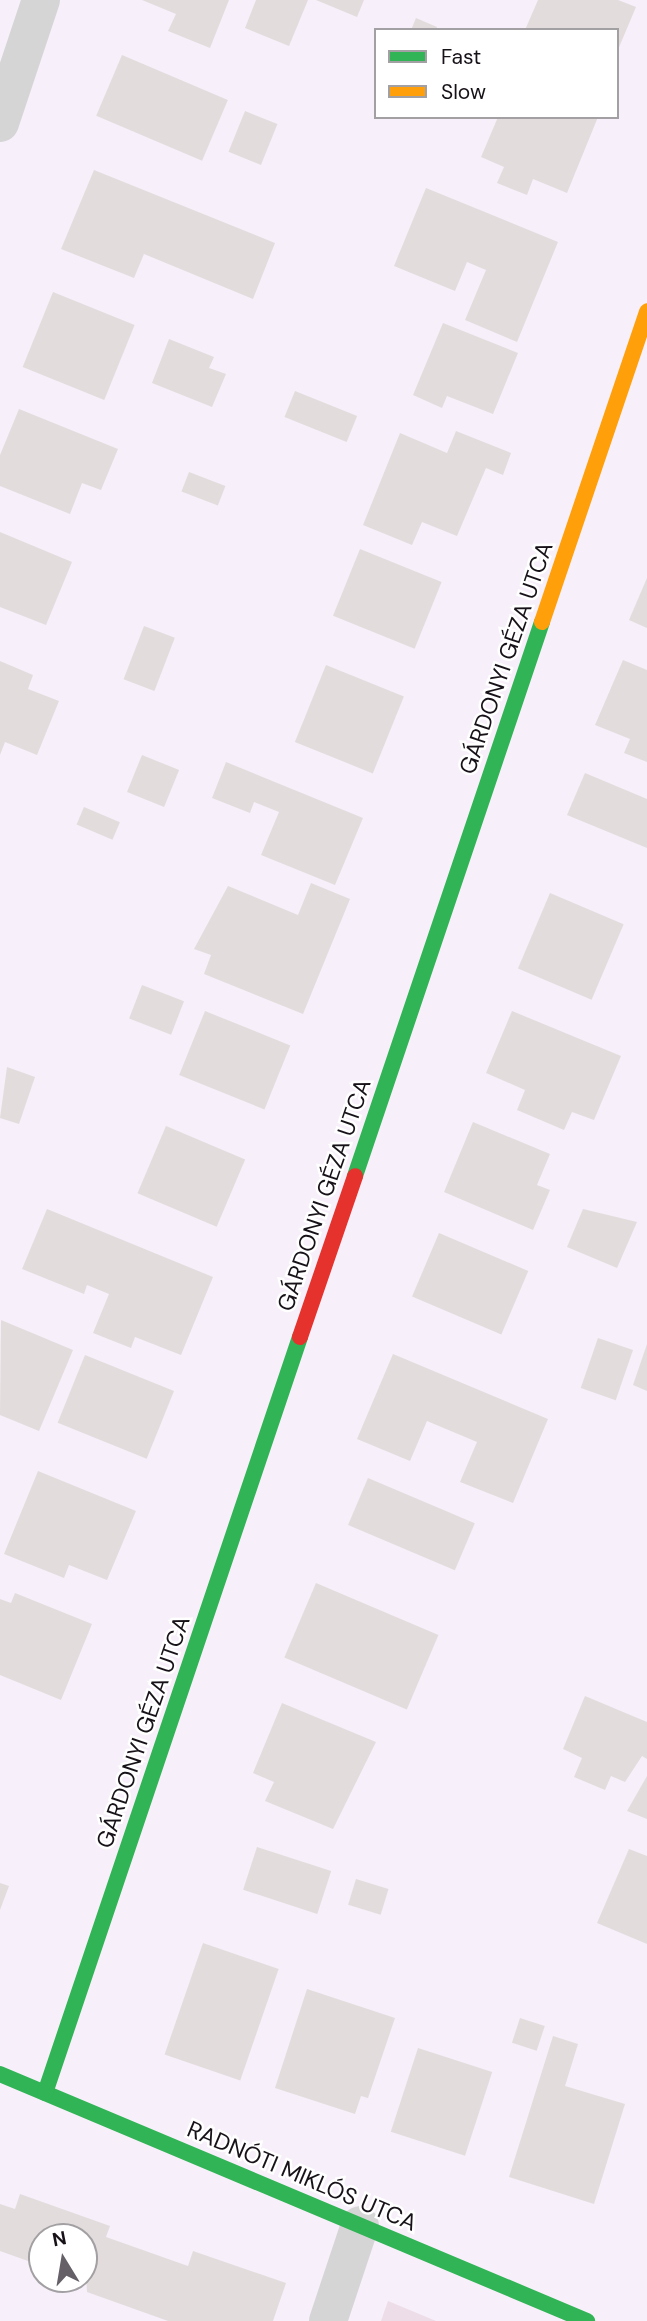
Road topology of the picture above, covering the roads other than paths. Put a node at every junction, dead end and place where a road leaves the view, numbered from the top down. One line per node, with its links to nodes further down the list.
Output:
1 (41, 0): 2 (street)
2 (0, 123)
3 (647, 311): 5 (street, GÁRDONYI GÉZA UTCA)
4 (0, 2074): 5 (street, RADNÓTI MIKLÓS UTCA)
5 (45, 2093): 6 (street, RADNÓTI MIKLÓS UTCA)
6 (360, 2225): 7 (street); 8 (street, RADNÓTI MIKLÓS UTCA)
7 (328, 2321)
8 (587, 2321)

